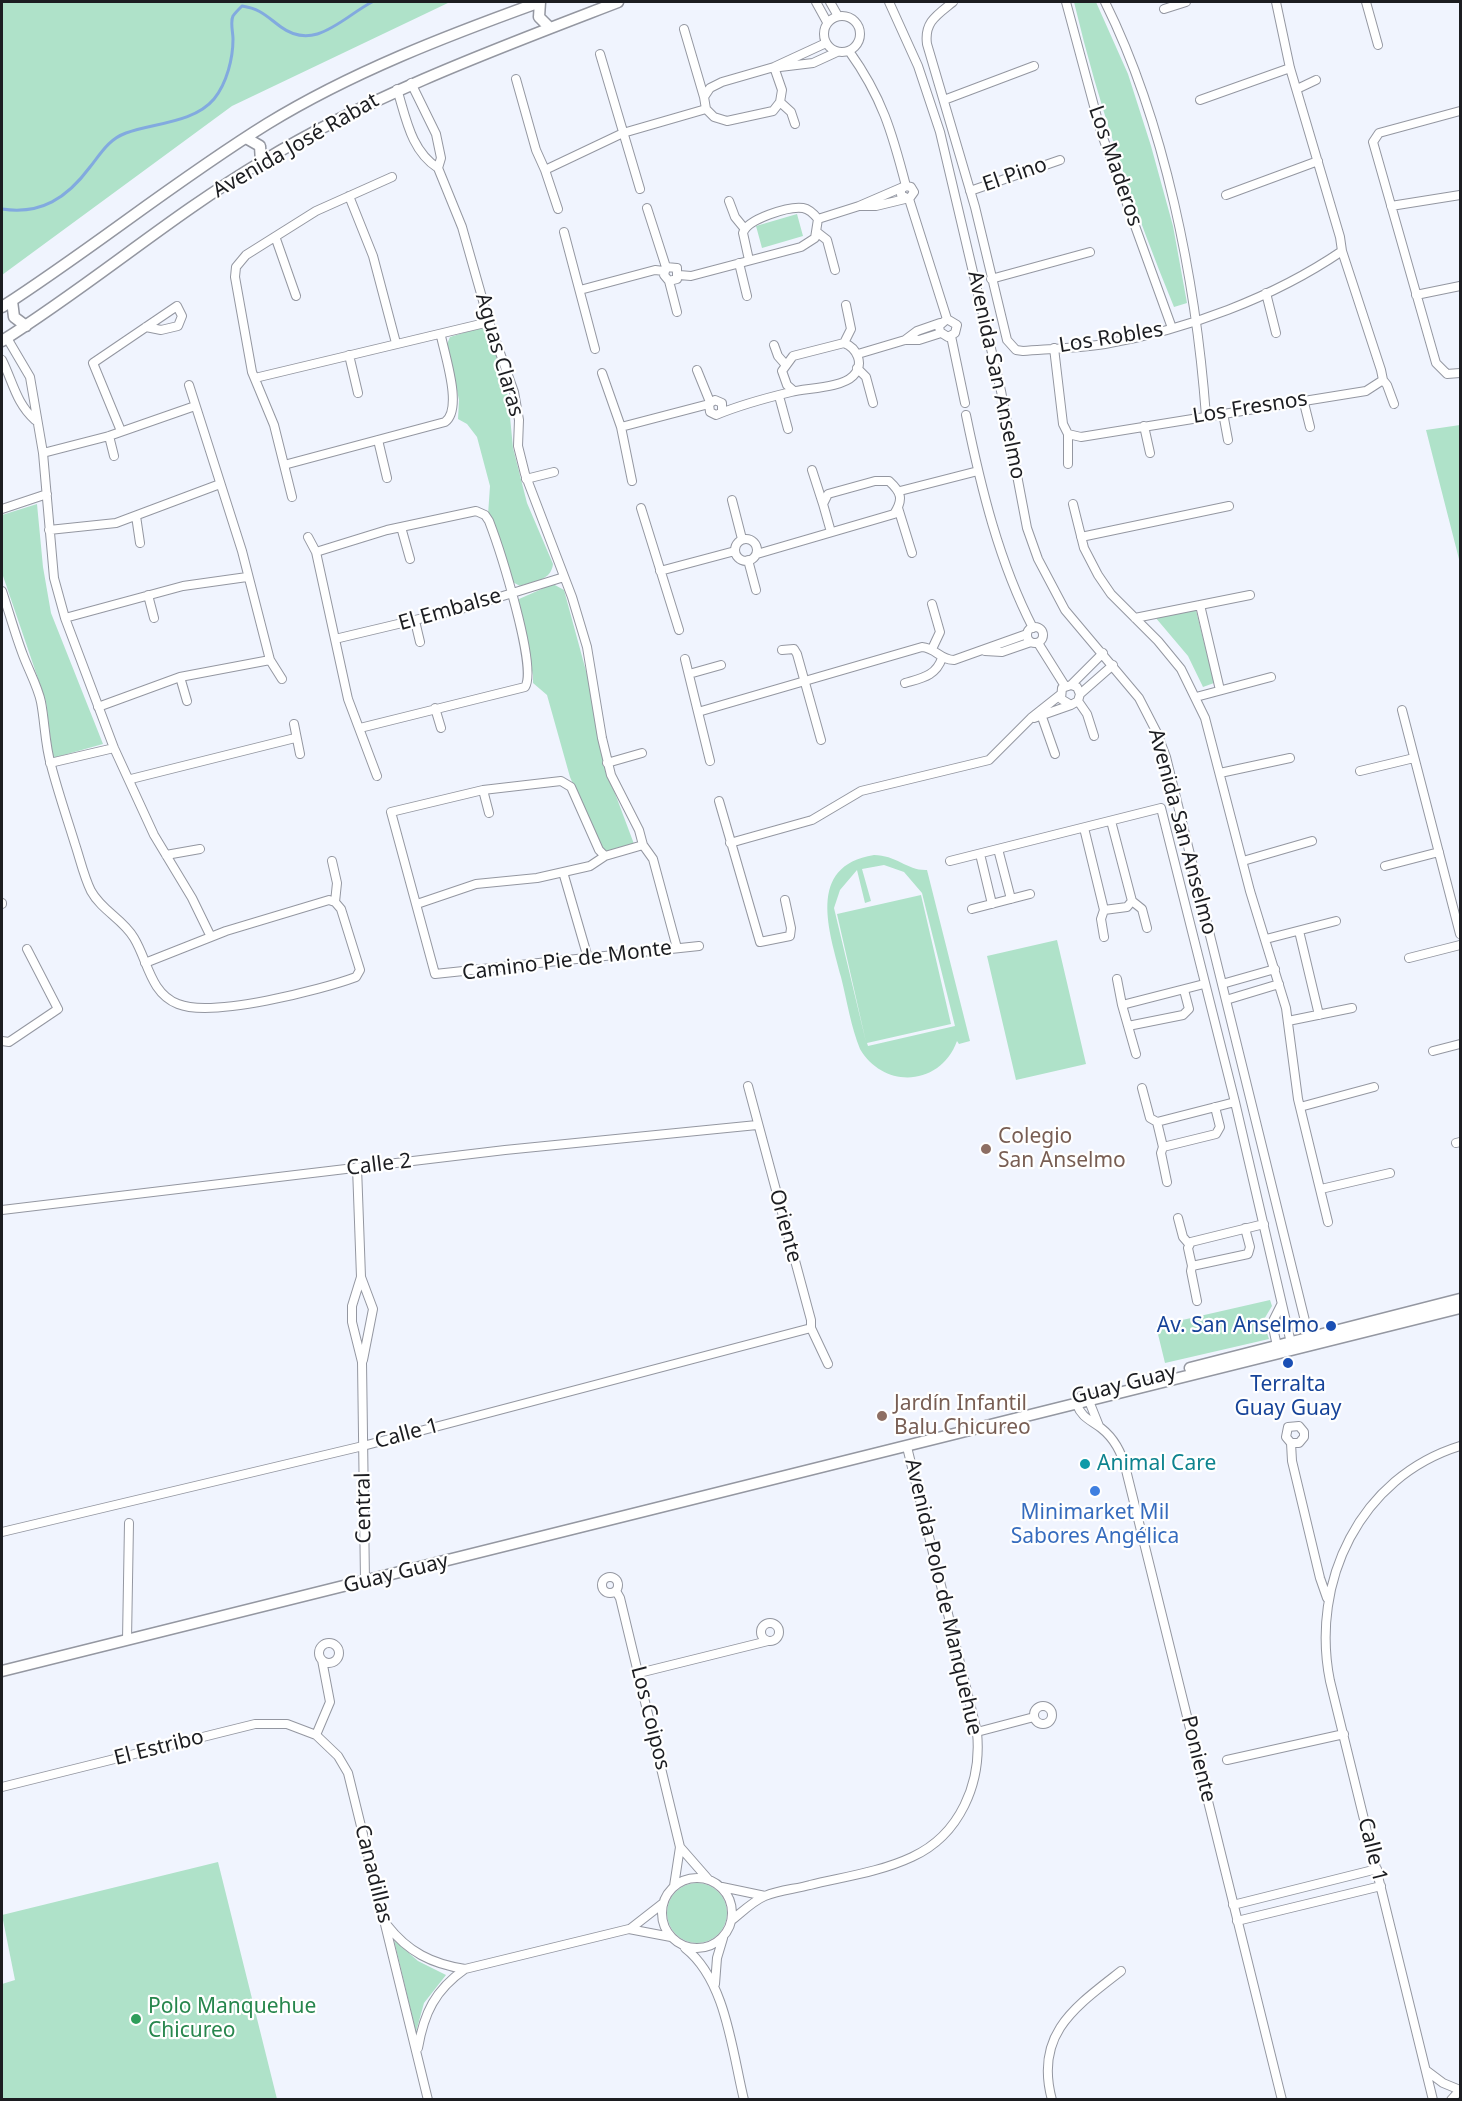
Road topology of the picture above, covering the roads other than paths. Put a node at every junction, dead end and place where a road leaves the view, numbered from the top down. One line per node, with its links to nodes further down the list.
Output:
1 (540, 2): 15 (street); 38 (street, Avenida José Rabat)
2 (618, 2): 15 (street, Avenida José Rabat)
3 (816, 2): 14 (street)
4 (830, 2): 13 (street)
5 (953, 2): 31 (street, Los Robles)
6 (1066, 2): 86 (street, Los Maderos)
7 (1105, 2): 81 (street, Los Maderos)
8 (1186, 2): 12 (street)
9 (1276, 2): 24 (street)
10 (1366, 2): 18 (street)
11 (890, 3): 187 (street, Avenida San Anselmo)
12 (1164, 9)
13 (838, 16): 14 (street); 19 (street)
14 (827, 22): 17 (street)
15 (550, 28): 27 (street, Avenida José Rabat)
16 (684, 30): 30 (street)
17 (826, 43): 20 (street); 23 (street)
18 (1378, 45)
19 (849, 51): 20 (street); 45 (street)
20 (837, 52): 23 (street)
21 (600, 54): 37 (street)
22 (1034, 66): 31 (street)
23 (774, 67): 30 (street); 33 (street)
24 (1290, 68): 29 (street); 32 (street)
25 (516, 80): 43 (street)
26 (1316, 80): 29 (street)
27 (411, 83): 28 (street, Avenida José Rabat); 42 (street, Aguas Claras)
28 (397, 89): 41 (street, Avenida José Rabat); 42 (street, Aguas Claras)
29 (1297, 90): 40 (street)
30 (704, 97): 34 (street)
31 (944, 100): 47 (street, Los Robles)
32 (1200, 100)
33 (780, 102): 34 (street); 36 (street)
34 (706, 109): 37 (street)
35 (1461, 111): 54 (street)
36 (795, 124)
37 (623, 133): 43 (street); 46 (street)
38 (246, 138): 41 (street); 77 (street, Avenida José Rabat)
39 (1060, 160): 47 (street, El Pino)
40 (1318, 161): 48 (street); 62 (street)
41 (261, 162): 84 (street, Avenida José Rabat)
42 (438, 168): 83 (street, Aguas Claras)
43 (546, 170): 56 (street)
44 (392, 177): 50 (street)
45 (904, 187): 51 (street); 53 (street)
46 (640, 189)
47 (970, 190): 69 (street, Los Robles)
48 (1226, 195)
49 (1461, 195): 54 (street)
50 (350, 196): 61 (street); 93 (street)
51 (907, 199): 53 (street); 82 (street)
52 (729, 201): 58 (street)
53 (859, 206): 57 (street)
54 (1391, 206): 74 (street)
55 (646, 208): 66 (street)
56 (558, 209)
57 (818, 219): 58 (street); 60 (street)
58 (744, 228): 64 (street)
59 (564, 232): 72 (street)
60 (818, 233): 64 (street); 67 (street)
61 (276, 239): 75 (street); 106 (street)
62 (1342, 251): 73 (street, Los Robles); 107 (street)
63 (1090, 252): 69 (street)
64 (749, 260): 65 (street)
65 (739, 263): 68 (street); 76 (street)
66 (665, 269): 68 (street); 70 (street); 72 (street)
67 (835, 270)
68 (679, 275): 70 (street)
69 (992, 279): 96 (street, Los Robles)
70 (669, 281): 80 (street)
71 (1461, 286): 74 (street)
72 (580, 290): 97 (street)
73 (1266, 293): 81 (street, Los Robles); 88 (street)
74 (1416, 295): 105 (street)
75 (296, 296)
76 (747, 296)
77 (12, 301): 79 (street, Avenida José Rabat); 84 (street)
78 (846, 305): 94 (street)
79 (2, 307)
80 (677, 312)
81 (1197, 319): 86 (street, Los Robles); 120 (street, Los Maderos)
82 (944, 321): 87 (street); 90 (street); 92 (street)
83 (489, 322): 89 (street); 140 (street, Aguas Claras)
84 (26, 326): 91 (street, Avenida José Rabat)
85 (146, 327): 126 (street)
86 (1172, 328): 96 (street, Los Robles)
87 (941, 333): 90 (street); 92 (street)
88 (1276, 333)
89 (441, 336): 93 (street); 129 (street)
90 (951, 336): 115 (street)
91 (4, 340): 121 (street)
92 (905, 340): 98 (street)
93 (396, 343): 99 (street)
94 (844, 343): 98 (street); 101 (street)
95 (774, 345): 101 (street)
96 (1054, 348): 127 (street)
97 (595, 349)
98 (858, 354): 102 (street)
99 (349, 355): 106 (street); 110 (street)
100 (2, 360): 121 (street)
101 (785, 364): 109 (street)
102 (857, 368): 109 (street); 114 (street)
103 (697, 370): 113 (street)
104 (602, 373): 123 (street)
105 (1461, 373)
106 (255, 378): 135 (street)
107 (1383, 380): 112 (street, Los Fresnos); 116 (street)
108 (189, 385): 117 (street)
109 (794, 391): 111 (street)
110 (358, 393)
111 (779, 396): 113 (street); 125 (street)
112 (1304, 399): 118 (street, Los Fresnos); 124 (street)
113 (709, 403): 123 (street)
114 (873, 403)
115 (965, 403)
116 (1394, 404)
117 (195, 406): 126 (street); 142 (street)
118 (1223, 413): 120 (street, Los Fresnos); 130 (street)
119 (966, 415): 137 (street)
120 (1206, 416): 122 (street, Los Fresnos)
121 (35, 420): 131 (street)
122 (1144, 426): 127 (street, Los Fresnos); 132 (street)
123 (621, 427): 141 (street)
124 (1310, 427)
125 (788, 429)
126 (121, 431): 128 (street)
127 (1068, 434): 134 (street)
128 (109, 436): 131 (street); 133 (street)
129 (378, 440): 135 (street); 139 (street)
130 (1228, 440)
131 (43, 453): 144 (street)
132 (1150, 453)
133 (114, 456)
134 (1068, 464)
135 (284, 465): 145 (street)
136 (812, 470): 147 (street)
137 (978, 471): 143 (street); 182 (street)
138 (554, 472): 140 (street)
139 (387, 478)
140 (526, 479): 168 (street, Aguas Claras)
141 (632, 481)
142 (220, 484): 153 (street); 169 (street)
143 (900, 491): 147 (street); 151 (street)
144 (47, 494): 152 (street); 155 (street)
145 (292, 497)
146 (732, 500): 159 (street)
147 (823, 504): 156 (street)
148 (1073, 504): 158 (street)
149 (1229, 506): 158 (street)
150 (641, 508): 167 (street)
151 (898, 508): 156 (street); 163 (street)
152 (2, 509)
153 (136, 516): 155 (street); 160 (street)
154 (401, 526): 162 (street); 165 (street); 172 (street)
155 (48, 530): 177 (street)
156 (831, 532): 164 (street)
157 (308, 537): 162 (street)
158 (1081, 537): 179 (street)
159 (742, 539): 161 (street); 164 (street)
160 (140, 543)
161 (735, 551): 166 (street); 167 (street)
162 (316, 552): 183 (street)
163 (912, 553)
164 (756, 554): 166 (street)
165 (410, 559)
166 (748, 560): 170 (street)
167 (660, 571): 181 (street)
168 (564, 576): 172 (street, El Embalse); 225 (street, Aguas Claras)
169 (247, 577): 173 (street); 190 (street)
170 (756, 590)
171 (2, 591): 224 (street)
172 (512, 592): 180 (street, El Embalse); 206 (street)
173 (148, 595): 177 (street); 178 (street)
174 (1250, 595): 176 (street)
175 (932, 604): 185 (street)
176 (1200, 605): 179 (street); 200 (street)
177 (65, 618): 205 (street)
178 (154, 618)
179 (1135, 618): 202 (street)
180 (415, 621): 183 (street, El Embalse); 184 (street)
181 (679, 630)
182 (1032, 637): 188 (street); 199 (street)
183 (336, 639): 212 (street)
184 (420, 642)
185 (933, 649): 188 (street); 197 (street)
186 (783, 650): 197 (street)
187 (1103, 653): 192 (street, Avenida San Anselmo); 199 (street)
188 (942, 658): 198 (street)
189 (686, 659): 193 (street)
190 (270, 660): 194 (street); 196 (street)
191 (721, 665): 193 (street)
192 (1113, 665): 203 (street); 275 (street, Avenida San Anselmo)
193 (689, 674): 208 (street)
194 (180, 677): 204 (street); 205 (street)
195 (1271, 677): 200 (street)
196 (282, 679)
197 (804, 681): 208 (street); 216 (street)
198 (905, 683)
199 (1068, 685): 201 (street); 203 (street)
200 (1220, 690): 202 (street)
201 (1060, 695): 203 (street); 210 (street)
202 (1196, 697): 227 (street)
203 (1076, 700): 209 (street); 214 (street)
204 (187, 701)
205 (98, 708): 217 (street)
206 (435, 708): 212 (street); 213 (street)
207 (1402, 710): 222 (street)
208 (698, 712): 223 (street)
209 (1042, 717): 210 (street); 220 (street)
210 (1031, 718): 236 (street)
211 (294, 724): 215 (street)
212 (360, 728): 228 (street)
213 (441, 728)
214 (1094, 736)
215 (295, 738): 218 (street); 229 (street)
216 (821, 740)
217 (114, 748): 224 (street); 229 (street)
218 (300, 753)
219 (642, 753): 225 (street)
220 (1055, 754)
221 (1290, 758): 227 (street)
222 (1414, 758): 226 (street); 240 (street)
223 (710, 761)
224 (50, 763): 271 (street)
225 (607, 763): 237 (street, Aguas Claras)
226 (1360, 771)
227 (1220, 773): 246 (street)
228 (377, 776)
229 (130, 779): 242 (street)
230 (483, 790): 232 (street); 243 (street); 254 (street)
231 (719, 801): 236 (street)
232 (489, 813)
233 (1111, 821): 234 (street); 253 (street); 274 (street)
234 (1084, 828): 239 (street); 257 (street)
235 (1312, 841): 246 (street)
236 (730, 843): 251 (street)
237 (643, 845): 243 (street); 267 (street, Aguas Claras)
238 (200, 849): 242 (street)
239 (998, 849): 241 (street); 250 (street)
240 (1439, 852): 247 (street); 261 (street)
241 (980, 854): 245 (street); 255 (street)
242 (166, 855): 262 (street)
243 (605, 856): 248 (street)
244 (332, 861): 252 (street)
245 (950, 861)
246 (1243, 861): 264 (street)
247 (1385, 866)
248 (563, 872): 254 (street); 269 (street)
249 (1030, 894): 250 (street)
250 (1011, 899): 255 (street)
251 (785, 900)
252 (335, 902): 262 (street); 271 (street)
253 (1132, 902): 257 (street); 259 (street)
254 (417, 904): 269 (street, Camino Pie de Monte)
255 (993, 904): 256 (street)
256 (972, 909)
257 (1104, 910): 263 (street)
258 (1336, 921): 260 (street)
259 (1147, 928)
260 (1299, 931): 264 (street); 281 (street)
261 (1461, 934)
262 (211, 937): 271 (street)
263 (1104, 938)
264 (1266, 939): 272 (street)
265 (1461, 945): 270 (street)
266 (699, 946): 267 (street, Camino Pie de Monte)
267 (677, 948): 269 (street, Camino Pie de Monte)
268 (27, 949): 284 (street)
269 (588, 958)
270 (1409, 958)
271 (145, 963)
272 (1275, 969): 275 (street); 276 (street)
273 (1117, 979): 279 (street)
274 (1204, 984): 277 (street); 291 (street)
275 (1222, 984): 278 (street, Avenida San Anselmo)
276 (1280, 984): 278 (street); 282 (street)
277 (1184, 990): 279 (street); 283 (street)
278 (1226, 1000): 315 (street, Avenida San Anselmo)
279 (1122, 1005): 283 (street)
280 (1352, 1008): 281 (street)
281 (1319, 1015): 282 (street)
282 (1287, 1021): 293 (street)
283 (1128, 1026): 287 (street)
284 (2, 1041)
285 (1461, 1044): 286 (street)
286 (1433, 1051)
287 (1136, 1054)
288 (748, 1086): 295 (street, Oriente)
289 (1374, 1087): 293 (street)
290 (1142, 1088): 294 (street)
291 (1235, 1102): 292 (street); 304 (street)
292 (1215, 1107): 294 (street); 296 (street)
293 (1300, 1107): 300 (street)
294 (1158, 1122): 296 (street)
295 (757, 1125): 297 (street, Calle 2); 313 (street, Oriente)
296 (1163, 1147): 299 (street)
297 (357, 1167): 301 (street, Calle 2); 308 (street, Central)
298 (1390, 1173): 300 (street)
299 (1167, 1182)
300 (1321, 1189): 303 (street)
301 (2, 1210)
302 (1178, 1218): 306 (street)
303 (1328, 1222)
304 (1264, 1224): 305 (street); 311 (street)
305 (1245, 1228): 306 (street); 307 (street)
306 (1189, 1244): 307 (street)
307 (1192, 1266): 310 (street)
308 (361, 1277): 318 (street, Central); 318 (street, Central)
309 (1461, 1299): 314 (street, Guay Guay)
310 (1197, 1301)
311 (1281, 1305): 316 (street); 317 (street)
312 (1461, 1308): 314 (street, Guay Guay)
313 (811, 1328): 319 (street, Oriente); 325 (street, Calle 1)
314 (1357, 1330): 315 (street, Guay Guay)
315 (1310, 1342): 316 (street, Guay Guay); 320 (street, Guay Guay)
316 (1291, 1343): 317 (street, Guay Guay)
317 (1277, 1346): 320 (street, Guay Guay)
318 (362, 1362): 325 (street, Central)
319 (828, 1364)
320 (1151, 1382): 321 (street, Guay Guay)
321 (1082, 1401): 322 (street, Poniente); 322 (street, Poniente); 323 (street, Guay Guay)
322 (1099, 1426): 353 (street, Poniente)
323 (964, 1430): 327 (street, Guay Guay); 328 (street, Guay Guay)
324 (1291, 1443): 333 (street, Calle 1)
325 (363, 1446): 330 (street, Calle 1); 331 (street, Central)
326 (1461, 1446): 333 (street, Calle 1)
327 (908, 1447): 328 (street, Guay Guay); 340 (street, Avenida Polo de Manquehue)
328 (790, 1476): 331 (street, Guay Guay)
329 (129, 1523): 334 (street)
330 (2, 1532)
331 (365, 1582): 334 (street, Guay Guay)
332 (616, 1591): 338 (street, Los Coipos)
333 (1328, 1598): 341 (street, Calle 1)
334 (127, 1640): 337 (street, Guay Guay)
335 (768, 1641): 338 (street)
336 (322, 1660): 342 (street)
337 (2, 1671)
338 (639, 1673): 345 (street, Los Coipos)
339 (1034, 1718): 340 (street)
340 (977, 1732): 351 (street, Avenida Polo de Manquehue)
341 (1344, 1734): 343 (street); 346 (street, Calle 1)
342 (316, 1735): 344 (street, El Estribo); 356 (street, Canadillas)
343 (1227, 1760)
344 (2, 1786)
345 (680, 1847): 347 (street, Los Coipos); 348 (street, Los Coipos)
346 (1377, 1869): 349 (street, Calle 1); 353 (street)
347 (708, 1879): 348 (street); 350 (street)
348 (674, 1886): 352 (street)
349 (1381, 1886): 355 (street); 365 (street, Calle 1)
350 (722, 1887): 351 (street, Avenida Polo de Manquehue); 354 (street)
351 (766, 1896): 354 (street, Avenida Polo de Manquehue)
352 (662, 1904): 357 (street); 358 (street)
353 (1233, 1905): 355 (street, Poniente)
354 (732, 1920): 359 (street)
355 (1237, 1921): 370 (street, Poniente)
356 (385, 1922): 361 (street); 364 (street, Canadillas)
357 (629, 1929): 358 (street); 361 (street)
358 (671, 1937): 360 (street)
359 (723, 1937): 360 (street); 363 (street)
360 (680, 1944): 363 (street)
361 (465, 1969): 364 (street)
362 (1121, 1971): 369 (street)
363 (715, 1984): 368 (street)
364 (417, 2055): 367 (street, Canadillas)
365 (1426, 2071): 366 (street); 371 (street, Calle 1)
366 (1461, 2090): 372 (street)
367 (428, 2100)
368 (744, 2100)
369 (1052, 2100)
370 (1282, 2100)
371 (1433, 2100)
372 (1451, 2100)

